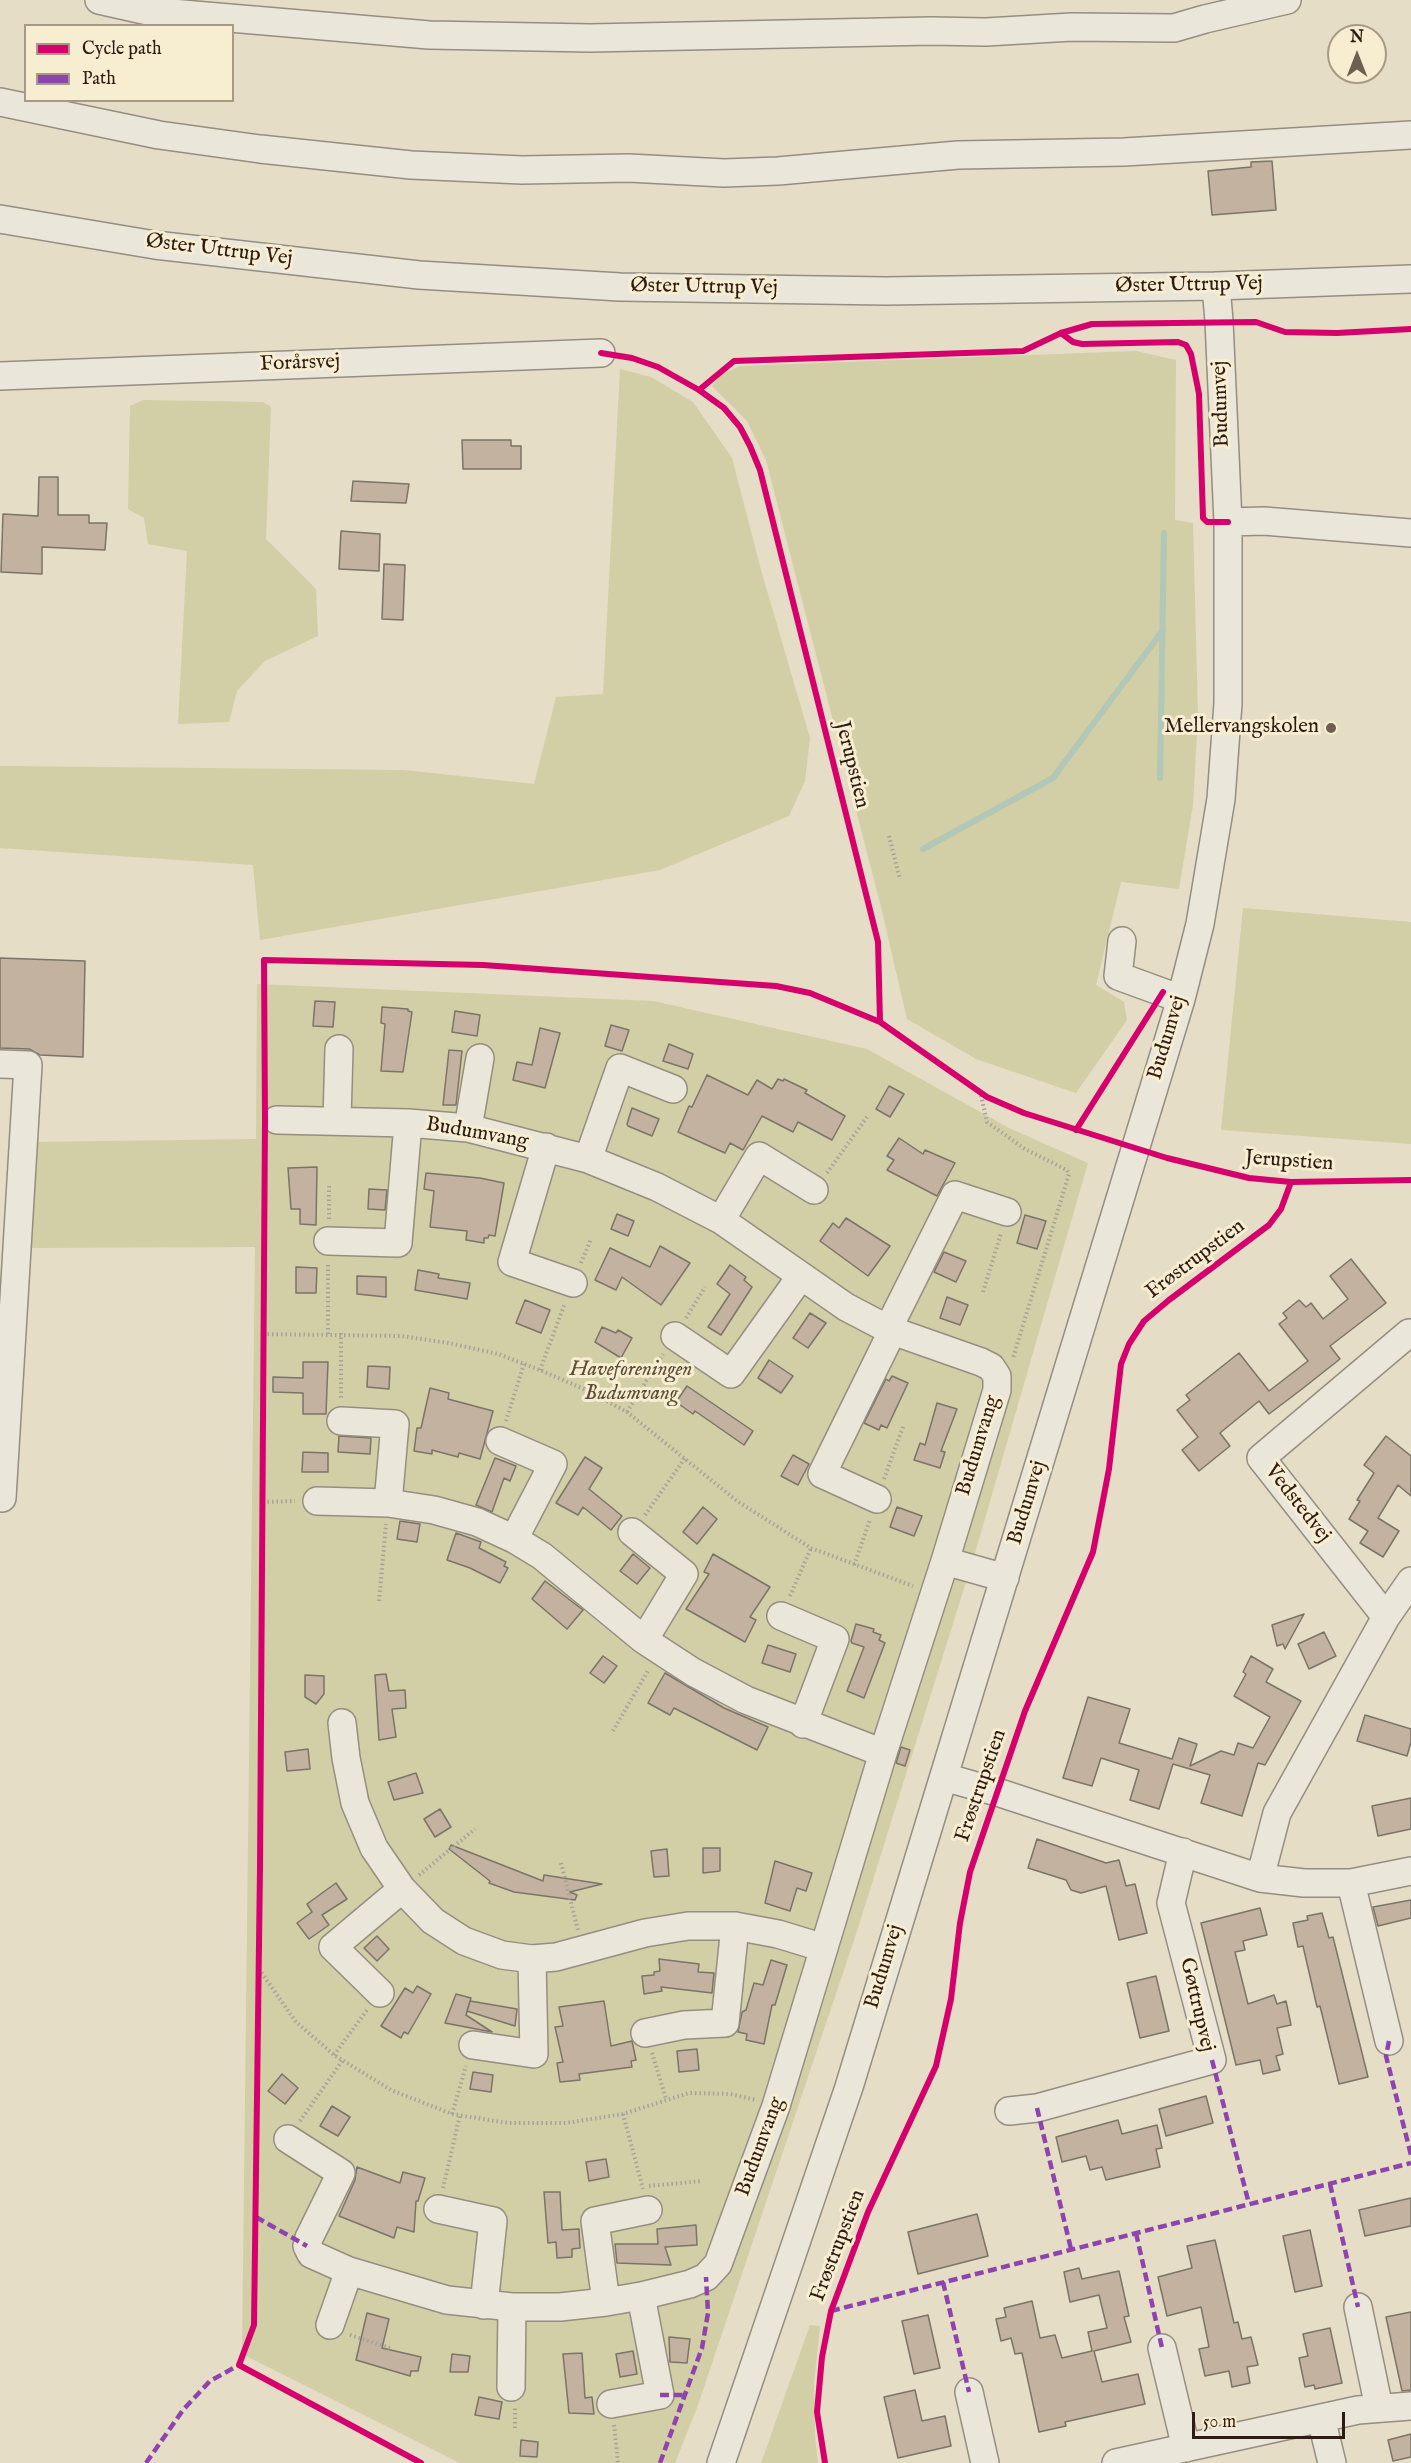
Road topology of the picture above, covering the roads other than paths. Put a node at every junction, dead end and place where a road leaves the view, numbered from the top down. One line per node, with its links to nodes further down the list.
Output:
1 (99, 0): 2 (street)
2 (1287, 0)
3 (0, 102): 4 (street)
4 (1411, 135)
5 (0, 219): 7 (street, Øster Uttrup Vej)
6 (1411, 279): 7 (street, Øster Uttrup Vej)
7 (1216, 286): 10 (street, Budumvej)
8 (601, 353): 9 (street, Forårsvej)
9 (0, 376)
10 (1227, 522): 11 (street); 13 (street, Budumvej)
11 (1411, 532)
12 (1122, 941): 13 (street)
13 (1181, 999): 42 (street, Budumvej)
14 (339, 1049): 19 (street)
15 (480, 1058): 21 (street)
16 (0, 1064): 35 (street)
17 (673, 1089): 23 (street)
18 (277, 1120): 19 (street, Budumvang)
19 (337, 1120): 20 (street, Budumvang)
20 (408, 1123): 21 (street, Budumvang); 27 (street, Budumvang)
21 (468, 1128): 22 (street, Budumvang)
22 (546, 1147): 23 (street, Budumvang); 29 (street, Budumvang)
23 (588, 1159): 26 (street, Budumvang)
24 (814, 1190): 26 (street)
25 (1007, 1212): 30 (street)
26 (721, 1220): 28 (street, Budumvang)
27 (328, 1241)
28 (801, 1276): 30 (street, Budumvang); 32 (street)
29 (573, 1283)
30 (890, 1330): 36 (street); 41 (street, Budumvang)
31 (1409, 1333): 45 (street, Vedstedvej)
32 (675, 1336)
33 (341, 1421): 38 (street)
34 (500, 1441): 40 (street)
35 (2, 1498)
36 (877, 1499)
37 (317, 1501): 38 (street)
38 (388, 1503): 40 (street)
39 (632, 1532): 46 (street)
40 (514, 1539): 46 (street)
41 (945, 1561): 42 (street); 49 (street, Budumvang)
42 (1005, 1578): 50 (street, Budumvej)
43 (1411, 1581): 45 (street)
44 (781, 1617): 48 (street)
45 (1386, 1617): 53 (street)
46 (652, 1645): 48 (street)
47 (342, 1723): 55 (street)
48 (803, 1724): 49 (street)
49 (883, 1754): 57 (street, Budumvang)
50 (944, 1777): 51 (street); 82 (street, Budumvej)
51 (1183, 1852): 53 (street); 63 (street, Gøttrupvej)
52 (1411, 1871): 54 (street)
53 (1260, 1878): 54 (street)
54 (1351, 1883): 61 (street)
55 (402, 1889): 58 (street); 59 (street)
56 (735, 1926): 57 (street); 58 (street); 60 (street)
57 (824, 1948): 68 (street, Budumvang)
58 (532, 1959): 62 (street)
59 (380, 1993)
60 (645, 2033)
61 (1389, 2041)
62 (472, 2045)
63 (1009, 2111)
64 (288, 2139): 67 (street, Budumvang)
65 (645, 2198): 69 (street)
66 (438, 2209): 70 (street)
67 (349, 2271): 70 (street, Budumvang); 73 (street)
68 (641, 2296): 69 (street, Budumvang); 77 (street)
69 (606, 2302): 71 (street, Budumvang)
70 (484, 2305): 71 (street, Budumvang)
71 (512, 2307): 75 (street)
72 (1358, 2307): 79 (street)
73 (330, 2325)
74 (1162, 2348): 81 (street)
75 (511, 2387)
76 (969, 2391): 83 (street)
77 (611, 2404)
78 (1411, 2406): 79 (street)
79 (1379, 2408): 80 (street)
80 (1321, 2418): 81 (street); 85 (street)
81 (1186, 2448): 84 (street)
82 (721, 2463)
83 (985, 2463)
84 (1116, 2463)
85 (1332, 2463)

